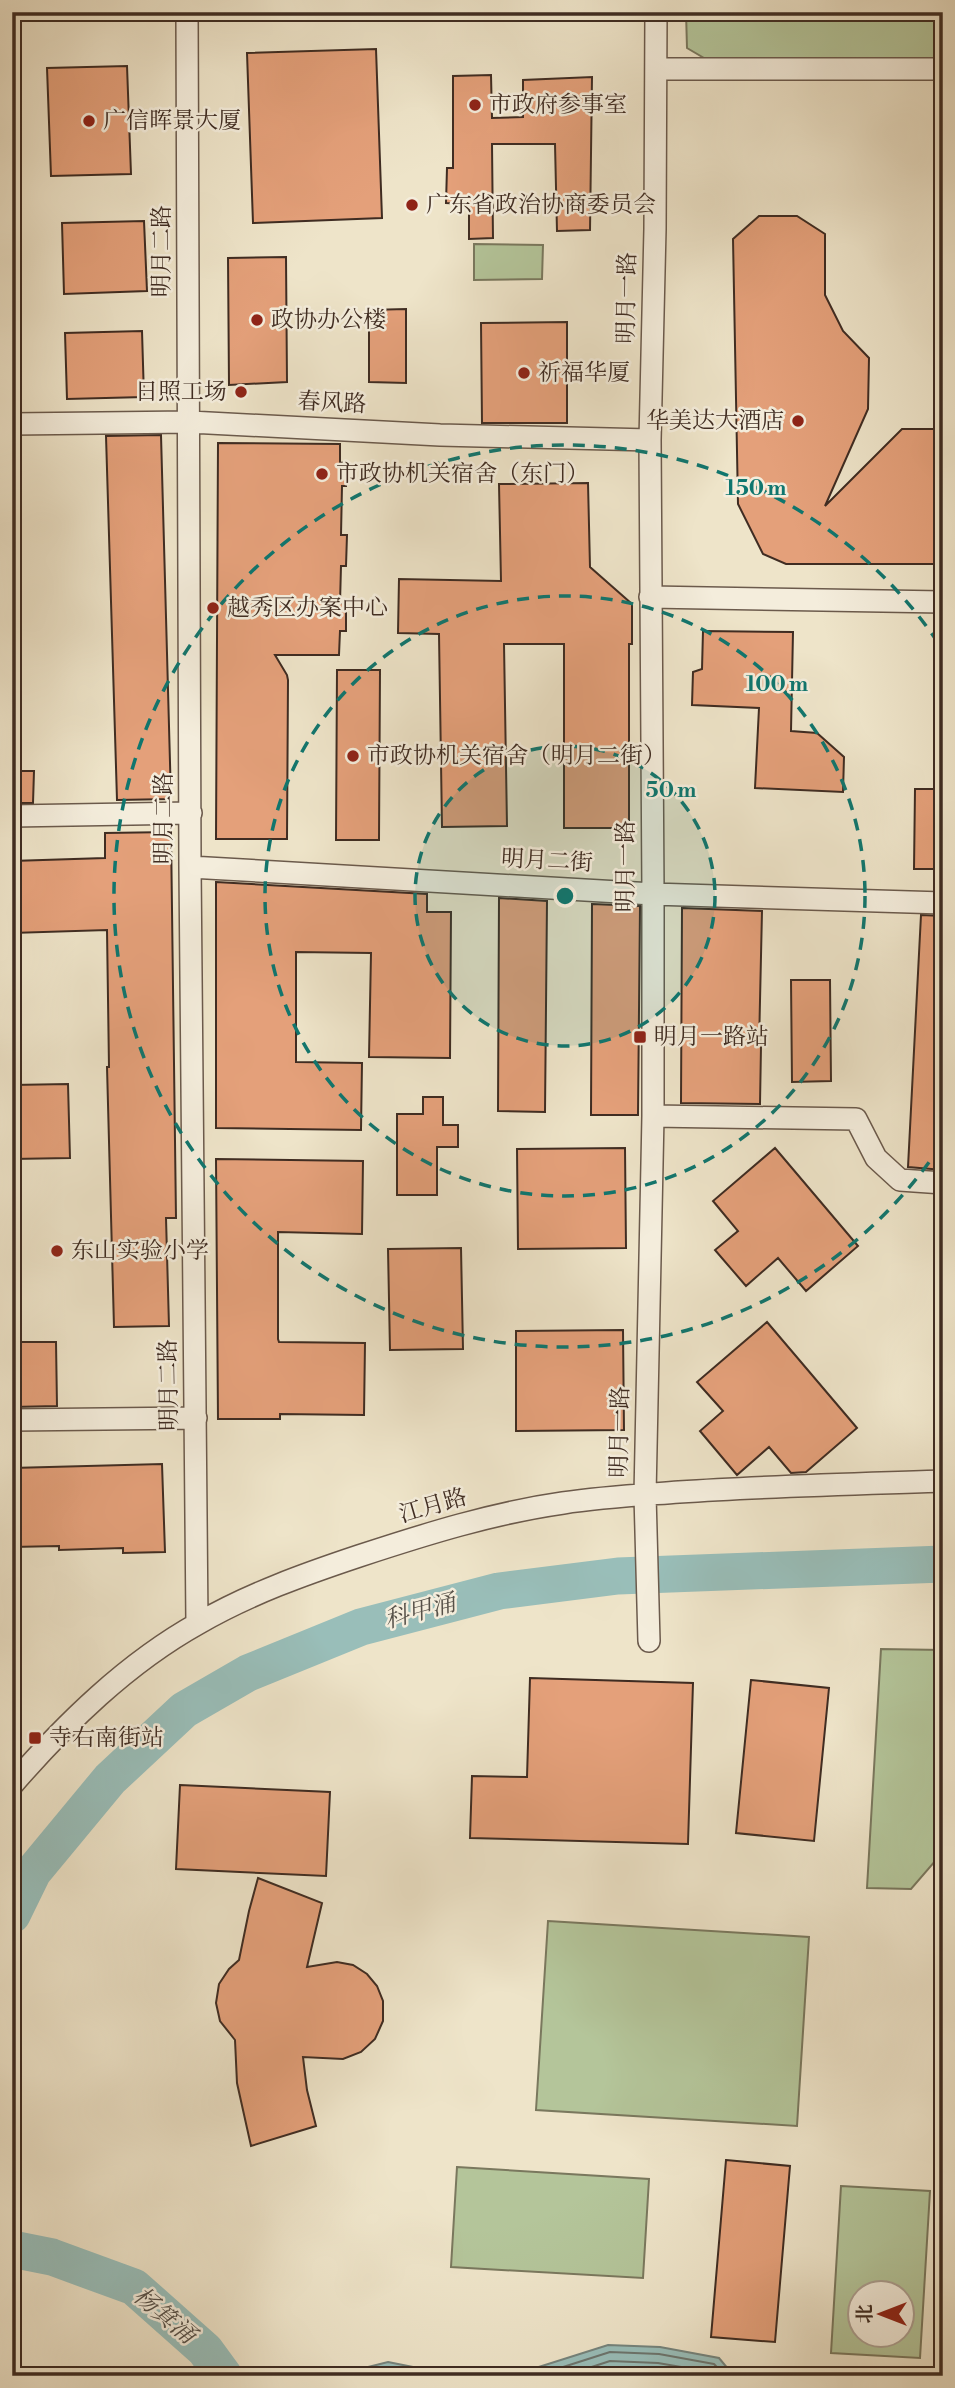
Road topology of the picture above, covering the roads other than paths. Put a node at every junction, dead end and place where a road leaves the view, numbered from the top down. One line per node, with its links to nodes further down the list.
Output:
1 (187, 12): 6 (street, 明月二路)
2 (656, 12): 4 (street, 明月一路)
3 (667, 12): 4 (street, 明月一路)
4 (657, 69): 5 (street); 8 (street, 明月一路)
5 (943, 69)
6 (190, 422): 7 (street, 春风路); 8 (street, 春风路); 11 (street, 明月二路)
7 (12, 424)
8 (649, 440): 9 (street, 明月一路)
9 (650, 597): 10 (street); 14 (street, 明月一路)
10 (943, 602)
11 (191, 813): 12 (street); 13 (street, 明月二路)
12 (12, 816)
13 (190, 867): 14 (street, 明月二街); 18 (street, 明月二路)
14 (653, 894): 15 (street, 明月二街); 16 (street, 明月一路)
15 (943, 903)
16 (653, 1116): 17 (street); 21 (street, 明月一路)
17 (943, 1183)
18 (196, 1418): 19 (street); 22 (street, 明月二路)
19 (12, 1420)
20 (943, 1481): 21 (street, 江月路)
21 (645, 1494): 22 (street, 江月路); 23 (street, 明月一路)
22 (197, 1624): 24 (street, 江月路)
23 (649, 1641)
24 (12, 1785)

